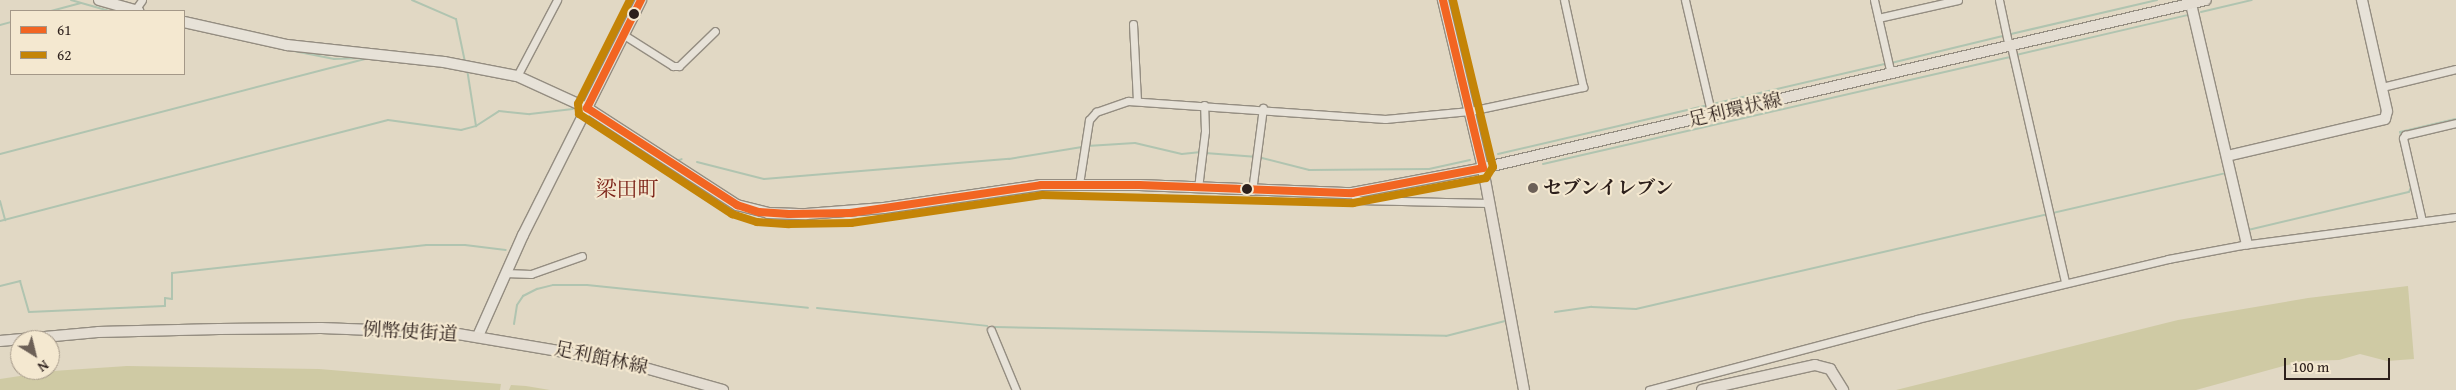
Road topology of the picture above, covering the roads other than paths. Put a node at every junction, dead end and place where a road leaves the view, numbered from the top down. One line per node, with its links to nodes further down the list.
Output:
1 (99, 0): 13 (street)
2 (557, 0): 22 (street)
3 (641, 0): 18 (street, 例幣使街道)
4 (1443, 0): 28 (street)
5 (1564, 0): 28 (street)
6 (1685, 0): 29 (street)
7 (1874, 0): 14 (street)
8 (1958, 0): 14 (street)
9 (1999, 0): 19 (street)
10 (2206, 0): 12 (main road, 足利環状線)
11 (2362, 0): 23 (street)
12 (2190, 2): 19 (main road, 足利環状線); 31 (street)
13 (133, 10)
14 (1878, 18): 21 (street)
15 (185, 22): 22 (street)
16 (1133, 24): 24 (street)
17 (715, 30): 18 (street)
18 (624, 35): 26 (street, 例幣使街道)
19 (2010, 46): 21 (main road, 足利環状線); 43 (street)
20 (2456, 69): 23 (street)
21 (1891, 74): 29 (main road, 足利環状線)
22 (517, 76): 26 (street)
23 (2382, 87): 31 (street)
24 (1137, 100): 25 (street); 33 (street)
25 (1204, 104): 27 (street); 34 (street)
26 (587, 108): 33 (street); 42 (street, 例幣使街道)
27 (1263, 108): 28 (street); 35 (street)
28 (1470, 111): 32 (street)
29 (1712, 116): 32 (main road, 足利環状線)
30 (2456, 123): 39 (street)
31 (2227, 156): 40 (street)
32 (1483, 168): 36 (street); 37 (main road)
33 (1080, 184): 34 (street)
34 (1198, 188): 35 (street)
35 (1252, 191): 36 (street)
36 (1352, 193): 37 (street)
37 (1490, 203): 49 (main road)
38 (2456, 217): 39 (street)
39 (2422, 221): 40 (street)
40 (2247, 244): 43 (street)
41 (582, 256): 42 (street)
42 (505, 273): 45 (street, 例幣使街道)
43 (2065, 282): 50 (street)
44 (991, 330): 48 (street)
45 (478, 336): 46 (main road, 例幣使街道); 47 (main road, 足利館林線)
46 (0, 341)
47 (723, 390)
48 (1016, 390)
49 (1524, 390)
50 (1649, 390)
51 (1702, 390): 52 (main road)
52 (1843, 390)

